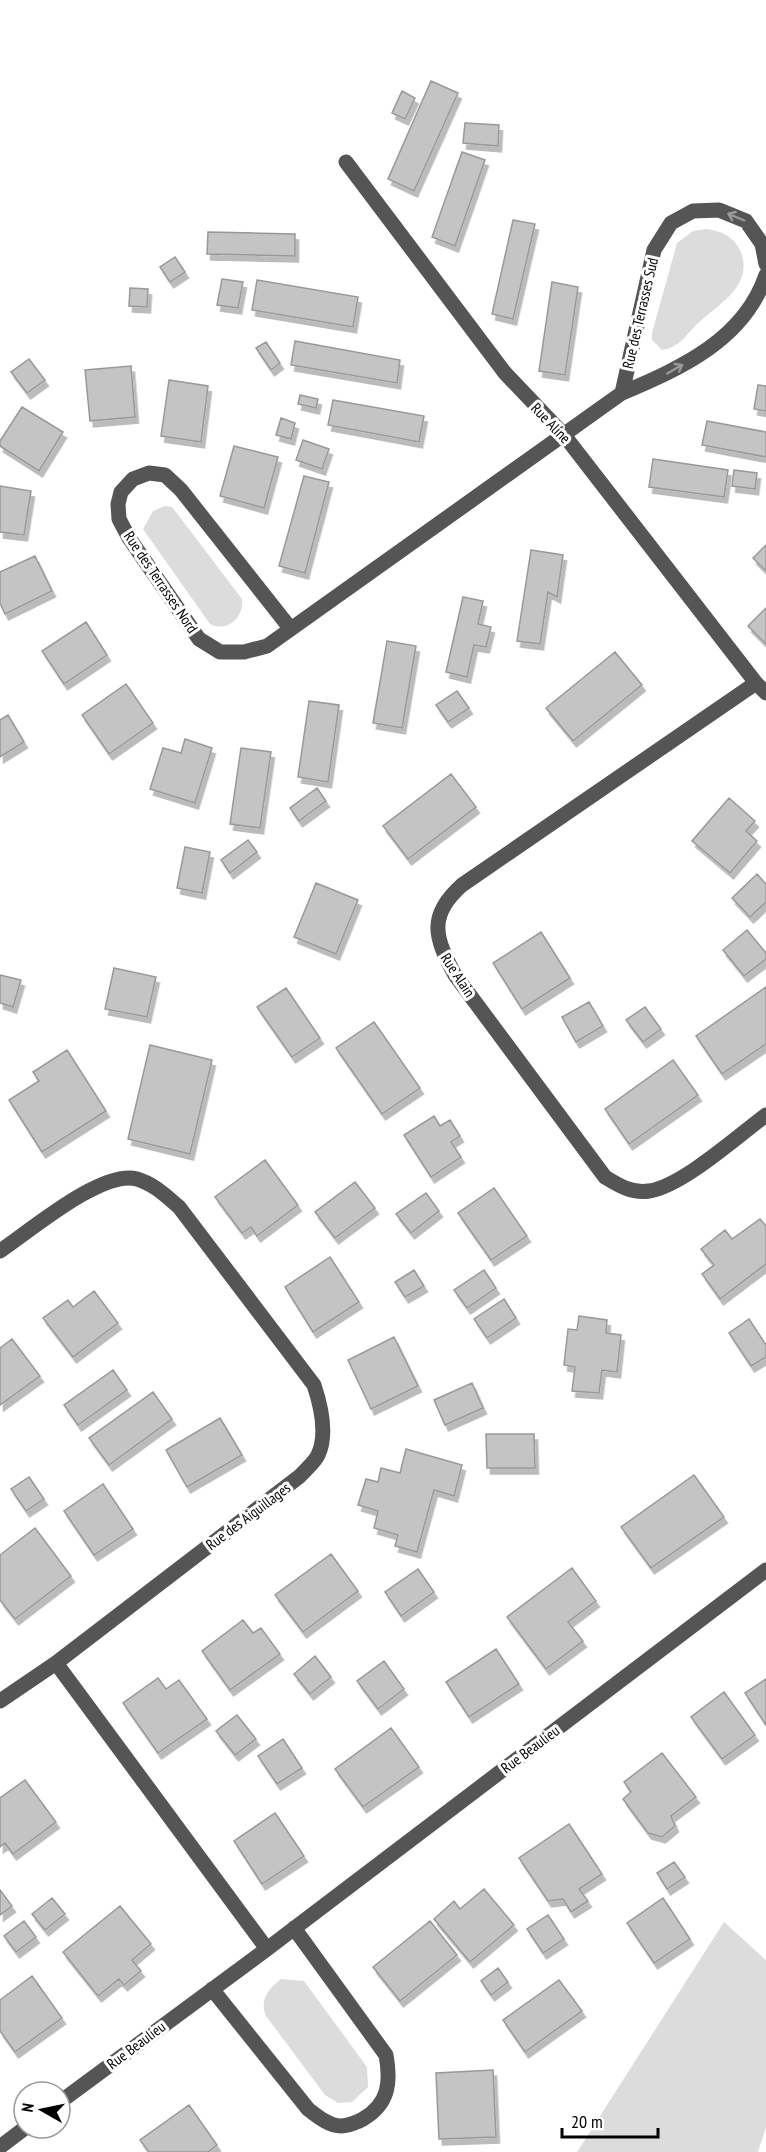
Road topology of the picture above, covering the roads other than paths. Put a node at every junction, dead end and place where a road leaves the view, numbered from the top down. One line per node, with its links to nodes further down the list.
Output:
1 (346, 162): 5 (street, Rue Aline)
2 (766, 264): 4 (street, Rue des Terrasses Sud, one-way to 4)
3 (766, 275): 4 (street, Rue des Terrasses Sud, one-way to 3)
4 (622, 393): 5 (street, Rue des Terrasses Sud)
5 (564, 435): 6 (street, Rue des Terrasses Nord); 7 (street, Rue Aline)
6 (290, 628): 6 (street, Rue des Terrasses Nord)
7 (761, 688): 8 (street, Rue Alain)
8 (766, 1115)
9 (0, 1251): 11 (street, Rue des Aiguillages)
10 (766, 1570): 13 (street, Rue Beaulieu)
11 (56, 1663): 12 (street, Rue des Aiguillages); 14 (street)
12 (0, 1701)
13 (294, 1928): 14 (street, Rue Beaulieu); 15 (street)
14 (267, 1949): 15 (street, Rue Beaulieu)
15 (212, 1989): 16 (street, Rue Beaulieu)
16 (72, 2093)
17 (12, 2138): 18 (street)
18 (0, 2147)

